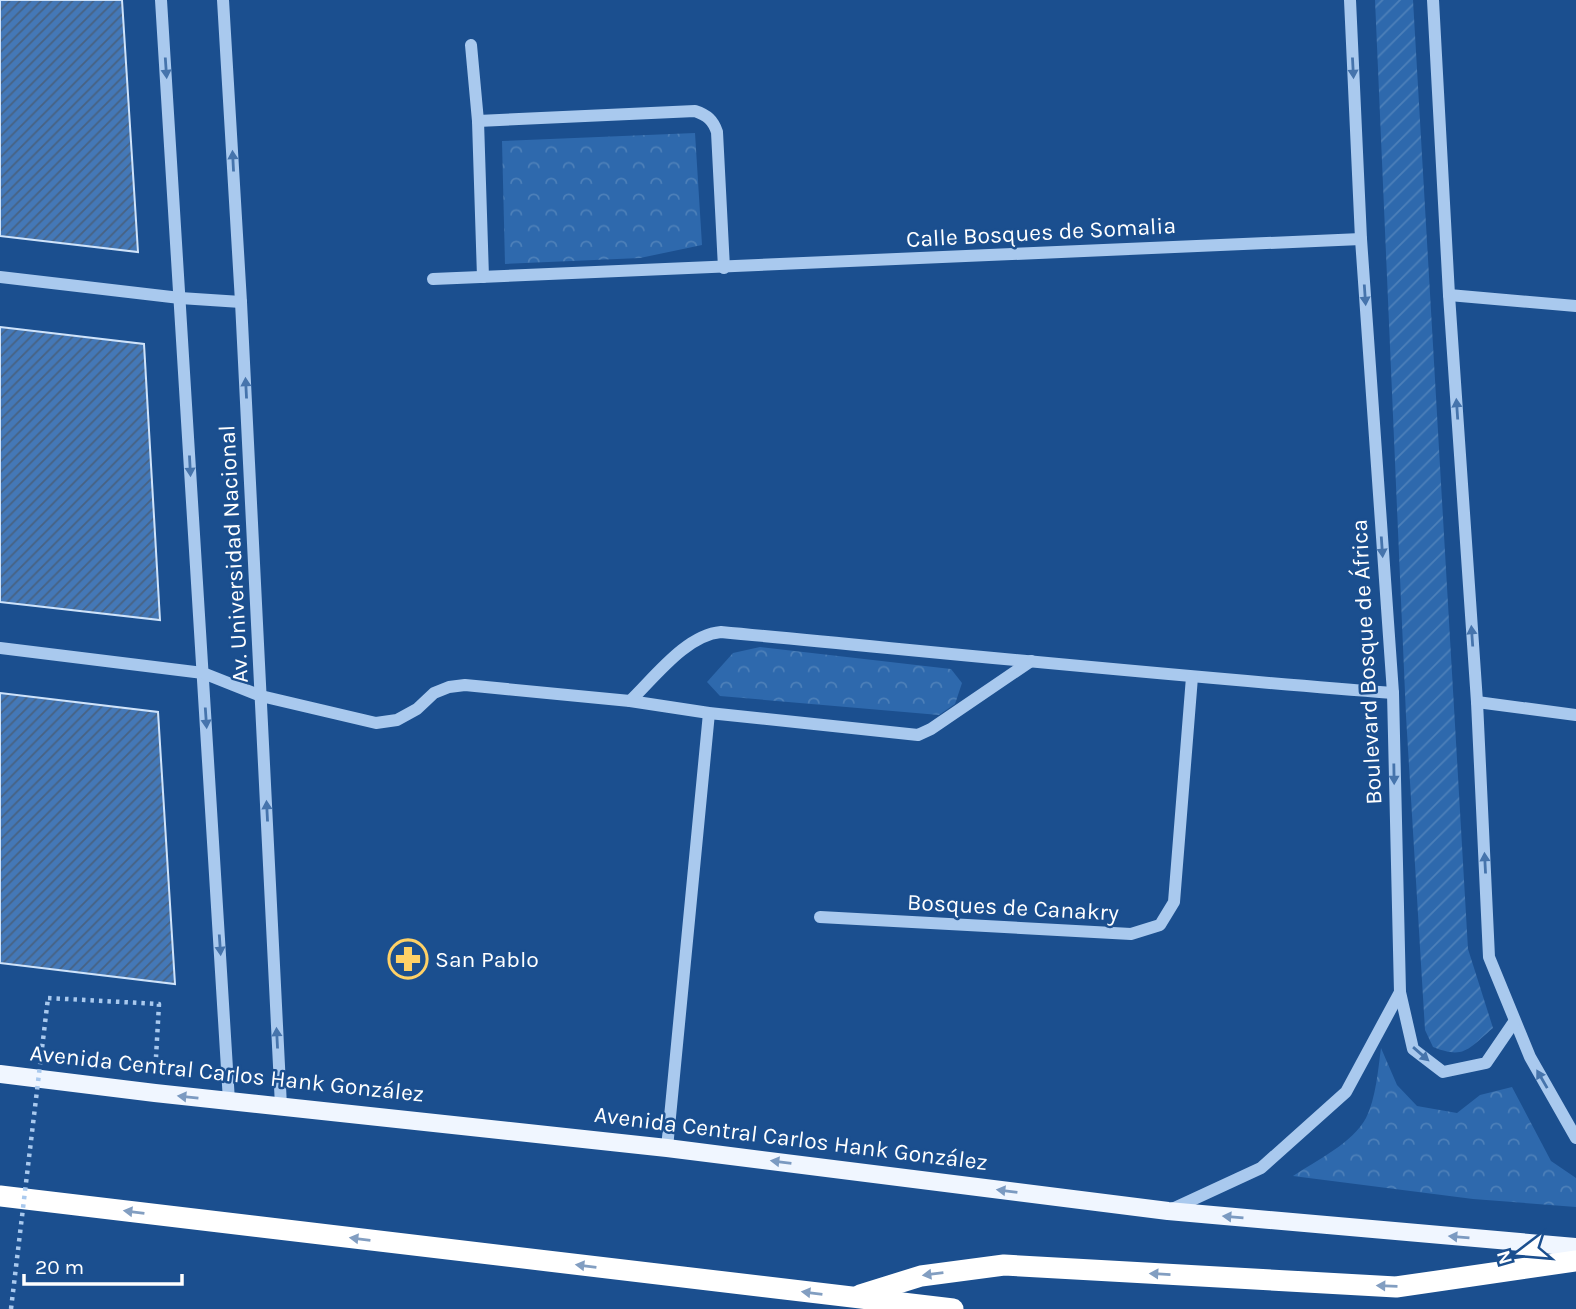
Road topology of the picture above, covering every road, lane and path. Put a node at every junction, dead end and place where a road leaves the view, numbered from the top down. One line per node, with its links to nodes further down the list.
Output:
1 (161, 0): 13 (street, Av. Universidad Nacional, one-way to 13)
2 (223, 0): 14 (street, Av. Universidad Nacional, one-way to 2)
3 (1350, 0): 7 (street, Boulevard Bosque de África, one-way to 7)
4 (1433, 0): 12 (street)
5 (471, 45): 6 (street)
6 (478, 121): 8 (street); 10 (street)
7 (1361, 239): 8 (street, Calle Bosques de Somalia); 20 (street, Boulevard Bosque de África, one-way to 20)
8 (724, 268): 10 (street, Calle Bosques de Somalia)
9 (0, 278): 13 (street)
10 (484, 278): 11 (street, Calle Bosques de Somalia)
11 (433, 279)
12 (1449, 295): 15 (street); 23 (street, one-way to 12)
13 (180, 298): 14 (street); 18 (street, Av. Universidad Nacional, one-way to 18)
14 (241, 302): 21 (street, Av. Universidad Nacional, one-way to 14)
15 (1576, 306)
16 (0, 648): 18 (street)
17 (1031, 661): 19 (street); 22 (street); 24 (street)
18 (203, 673): 21 (street); 31 (street, Av. Universidad Nacional, one-way to 31)
19 (1192, 677): 20 (street); 26 (street, Bosques de Canakry)
20 (1392, 693): 27 (street, Boulevard Bosque de África, one-way to 27)
21 (261, 696): 22 (street); 32 (street, Av. Universidad Nacional, one-way to 21)
22 (630, 701): 24 (street)
23 (1477, 702): 25 (street); 28 (street, one-way to 23)
24 (709, 713): 34 (street)
25 (1576, 715)
26 (820, 917)
27 (1400, 992): 28 (street, one-way to 28); 36 (street, Boulevard Bosque de África)
28 (1514, 1022): 33 (street, one-way to 28)
29 (0, 1074): 30 (main road, Avenida Central Carlos Hank González)
30 (155, 1093): 31 (main road, Avenida Central Carlos Hank González, one-way to 30); 40 (path, bridge)
31 (229, 1101): 32 (main road, Avenida Central Carlos Hank González)
32 (281, 1106): 34 (main road, Avenida Central Carlos Hank González)
33 (1576, 1138)
34 (667, 1147): 36 (main road, Avenida Central Carlos Hank González, one-way to 34)
35 (0, 1196): 39 (highway, one-way to 35)
36 (1168, 1211): 37 (main road, Avenida Central Carlos Hank González, one-way to 36)
37 (1576, 1247)
38 (1576, 1261): 39 (highway, one-way to 39)
39 (851, 1297): 41 (highway)
40 (11, 1309)
41 (953, 1309)

